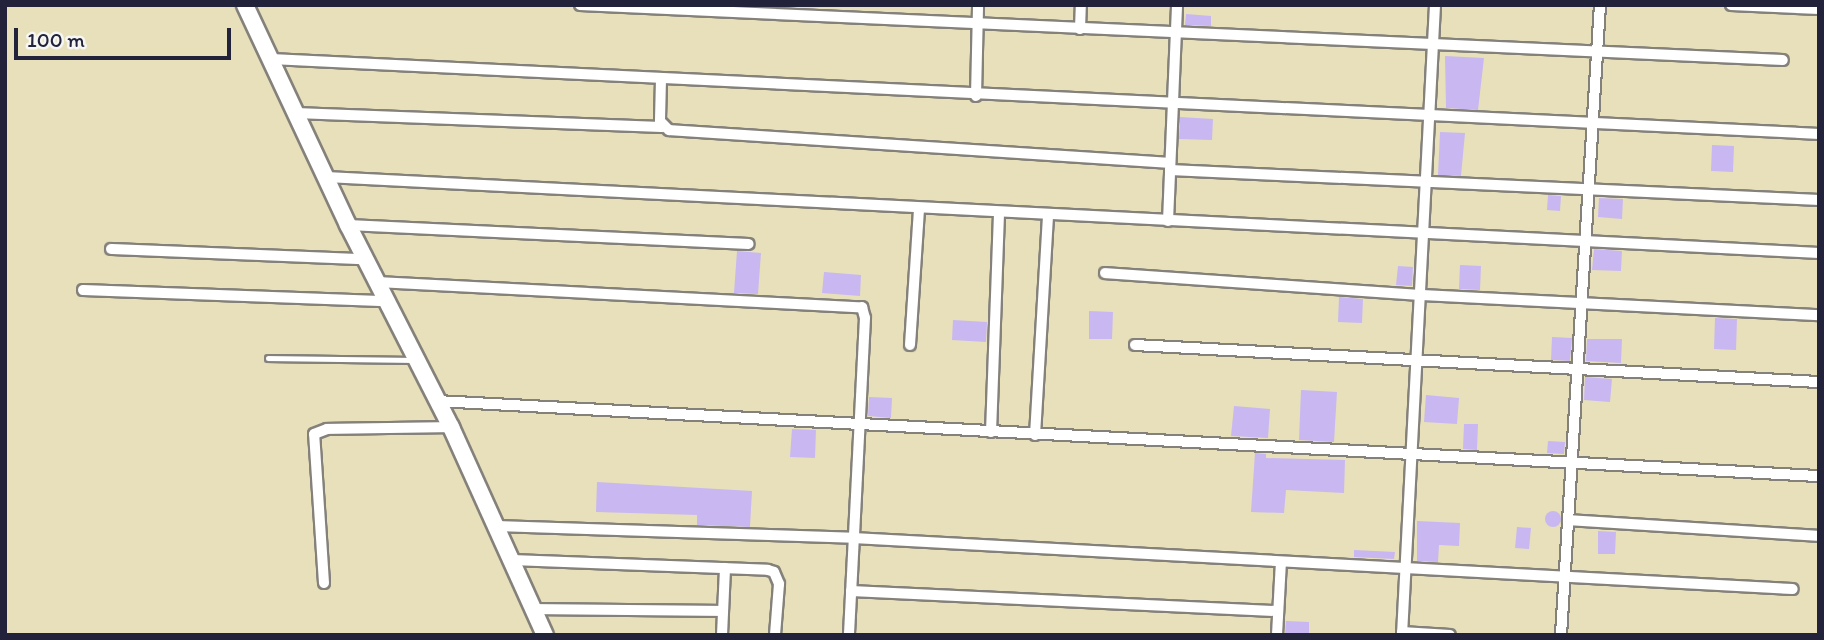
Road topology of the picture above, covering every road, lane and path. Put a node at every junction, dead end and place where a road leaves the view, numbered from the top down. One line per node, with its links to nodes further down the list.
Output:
1 (245, 5): 15 (street)
2 (580, 5): 10 (street)
3 (978, 5): 10 (street)
4 (1081, 5): 11 (street)
5 (1177, 5): 12 (street)
6 (1435, 5): 13 (street)
7 (1600, 5): 14 (street)
8 (1731, 5): 9 (street)
9 (1819, 9)
10 (977, 22): 11 (street); 18 (street)
11 (1080, 29): 12 (street)
12 (1176, 35): 13 (street); 19 (street)
13 (1434, 45): 14 (street); 21 (street)
14 (1599, 52): 16 (street); 22 (street)
15 (271, 59): 17 (street); 20 (street)
16 (1783, 60)
17 (661, 79): 18 (street); 23 (street)
18 (976, 96): 19 (street)
19 (1172, 102): 21 (street); 25 (street)
20 (295, 113): 23 (street); 26 (street)
21 (1430, 114): 22 (street); 27 (street)
22 (1595, 124): 24 (street); 28 (street)
23 (663, 127): 25 (street)
24 (1819, 134)
25 (1170, 167): 27 (street); 33 (street)
26 (326, 177): 30 (street); 34 (street)
27 (1427, 182): 28 (street); 35 (street)
28 (1591, 189): 29 (street); 36 (street)
29 (1819, 200)
30 (919, 208): 31 (street); 48 (street)
31 (999, 212): 32 (street); 58 (street)
32 (1048, 215): 33 (street); 59 (street)
33 (1168, 220): 35 (street)
34 (348, 225): 37 (street); 40 (street)
35 (1425, 233): 36 (street); 44 (street)
36 (1587, 242): 39 (street); 46 (street)
37 (749, 244)
38 (111, 249): 40 (street)
39 (1819, 253)
40 (365, 259): 42 (street)
41 (1105, 273): 44 (street)
42 (377, 282): 45 (street); 56 (street)
43 (83, 290): 45 (street)
44 (1422, 295): 46 (street); 52 (street)
45 (387, 301): 51 (street)
46 (1584, 303): 47 (street); 53 (street)
47 (1819, 315)
48 (910, 345)
49 (1135, 345): 52 (street)
50 (268, 358): 51 (lane)
51 (417, 360): 55 (street)
52 (1417, 360): 53 (street); 60 (street)
53 (1579, 369): 54 (street); 61 (street)
54 (1819, 382)
55 (437, 401): 56 (street); 57 (street)
56 (860, 425): 58 (street); 66 (street)
57 (451, 427): 64 (street); 72 (street)
58 (991, 432): 59 (street)
59 (1035, 435): 60 (street)
60 (1412, 456): 61 (street); 70 (street)
61 (1573, 465): 62 (street); 63 (street)
62 (1819, 475)
63 (1568, 520): 65 (street); 71 (street)
64 (496, 526): 66 (street); 67 (street)
65 (1819, 536)
66 (853, 538): 68 (street); 74 (street)
67 (512, 560): 69 (street); 75 (street)
68 (1281, 562): 70 (street); 77 (street)
69 (725, 568): 76 (street); 81 (street)
70 (1407, 569): 71 (street); 78 (street)
71 (1563, 577): 73 (street); 85 (street)
72 (324, 583)
73 (1793, 589)
74 (851, 591): 77 (street); 82 (street)
75 (533, 609): 76 (street); 79 (street)
76 (723, 611): 80 (street)
77 (1278, 611): 83 (street)
78 (1402, 634): 84 (street)
79 (545, 635)
80 (722, 635)
81 (775, 635)
82 (849, 635)
83 (1277, 635)
84 (1450, 635)
85 (1561, 635)

